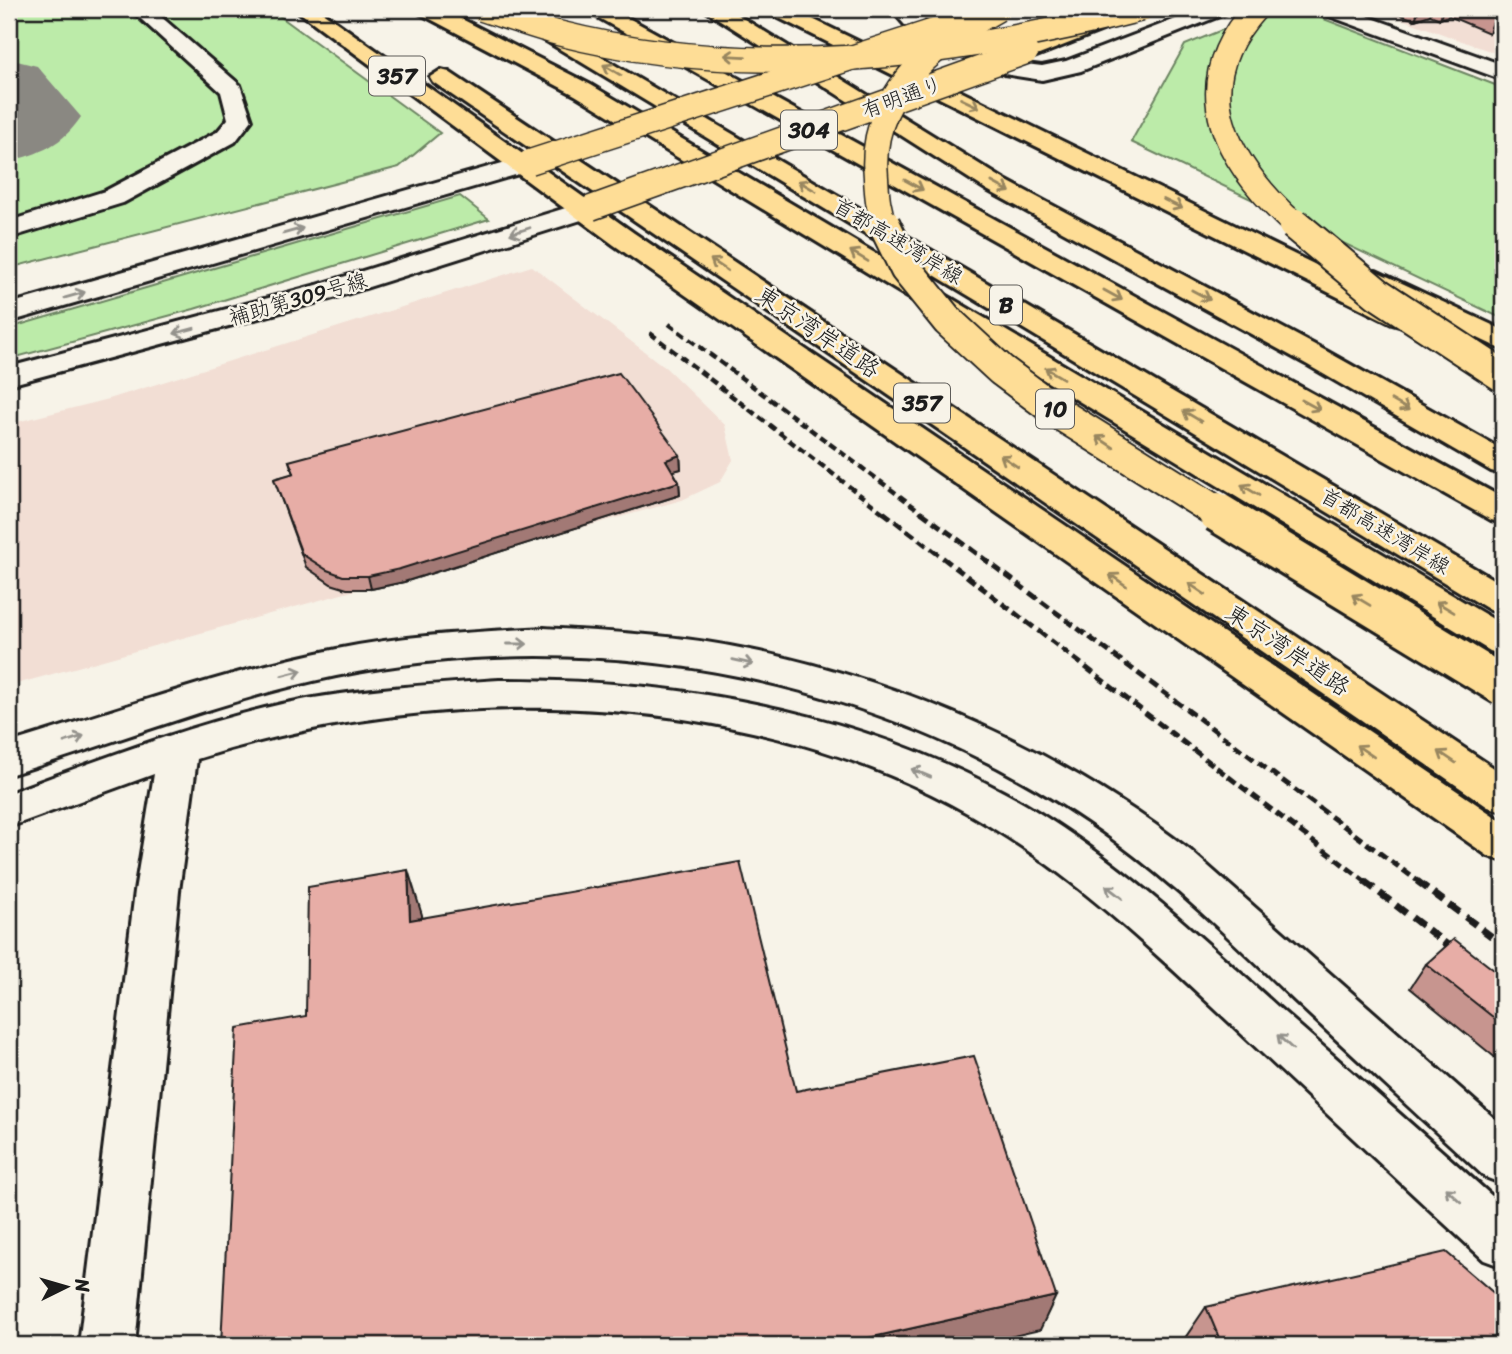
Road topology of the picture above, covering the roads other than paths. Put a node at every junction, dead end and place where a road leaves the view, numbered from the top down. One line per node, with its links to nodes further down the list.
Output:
1 (140, 9): 22 (street)
2 (305, 9): 20 (main road, 357)
3 (342, 9): 35 (main road, 東京湾岸道路 / 357, one-way to 3)
4 (426, 9): 31 (main road, one-way to 4)
5 (482, 9): 13 (main road, one-way to 5, bridge)
6 (509, 9): 30 (main road, 首都高速湾岸線 / B, one-way to 6)
7 (597, 9): 29 (main road, B, one-way to 29)
8 (714, 9): 28 (main road, one-way to 28)
9 (776, 9): 25 (main road, one-way to 25)
10 (817, 9): 17 (main road)
11 (912, 9): 14 (street)
12 (998, 9): 17 (main road, 304, bridge); 32 (main road, 10, one-way to 12, bridge)
13 (1140, 9): 19 (main road, 有明通り / 304, bridge)
14 (1220, 9)
15 (1255, 9): 27 (main road, bridge)
16 (1328, 9): 18 (street)
17 (894, 45): 19 (main road, bridge); 20 (main road, 304, bridge)
18 (1503, 74)
19 (962, 75): 21 (main road, 有明通り / 304, bridge); 24 (main road)
20 (525, 164): 21 (main road, 357); 23 (street, one-way to 20)
21 (588, 209): 26 (street, 補助第309号線, one-way to 26); 37 (main road, 357, one-way to 21)
22 (9, 230)
23 (9, 313)
24 (1503, 341)
25 (1503, 368)
26 (9, 376)
27 (1503, 376)
28 (1503, 464)
29 (1503, 512)
30 (1503, 601)
31 (1503, 642)
32 (1503, 686)
33 (178, 749): 36 (street); 39 (street, one-way to 33); 40 (street)
34 (9, 760): 38 (street, one-way to 38)
35 (1503, 795)
36 (9, 810)
37 (1503, 844)
38 (1503, 1159)
39 (1503, 1241)
40 (107, 1345)

